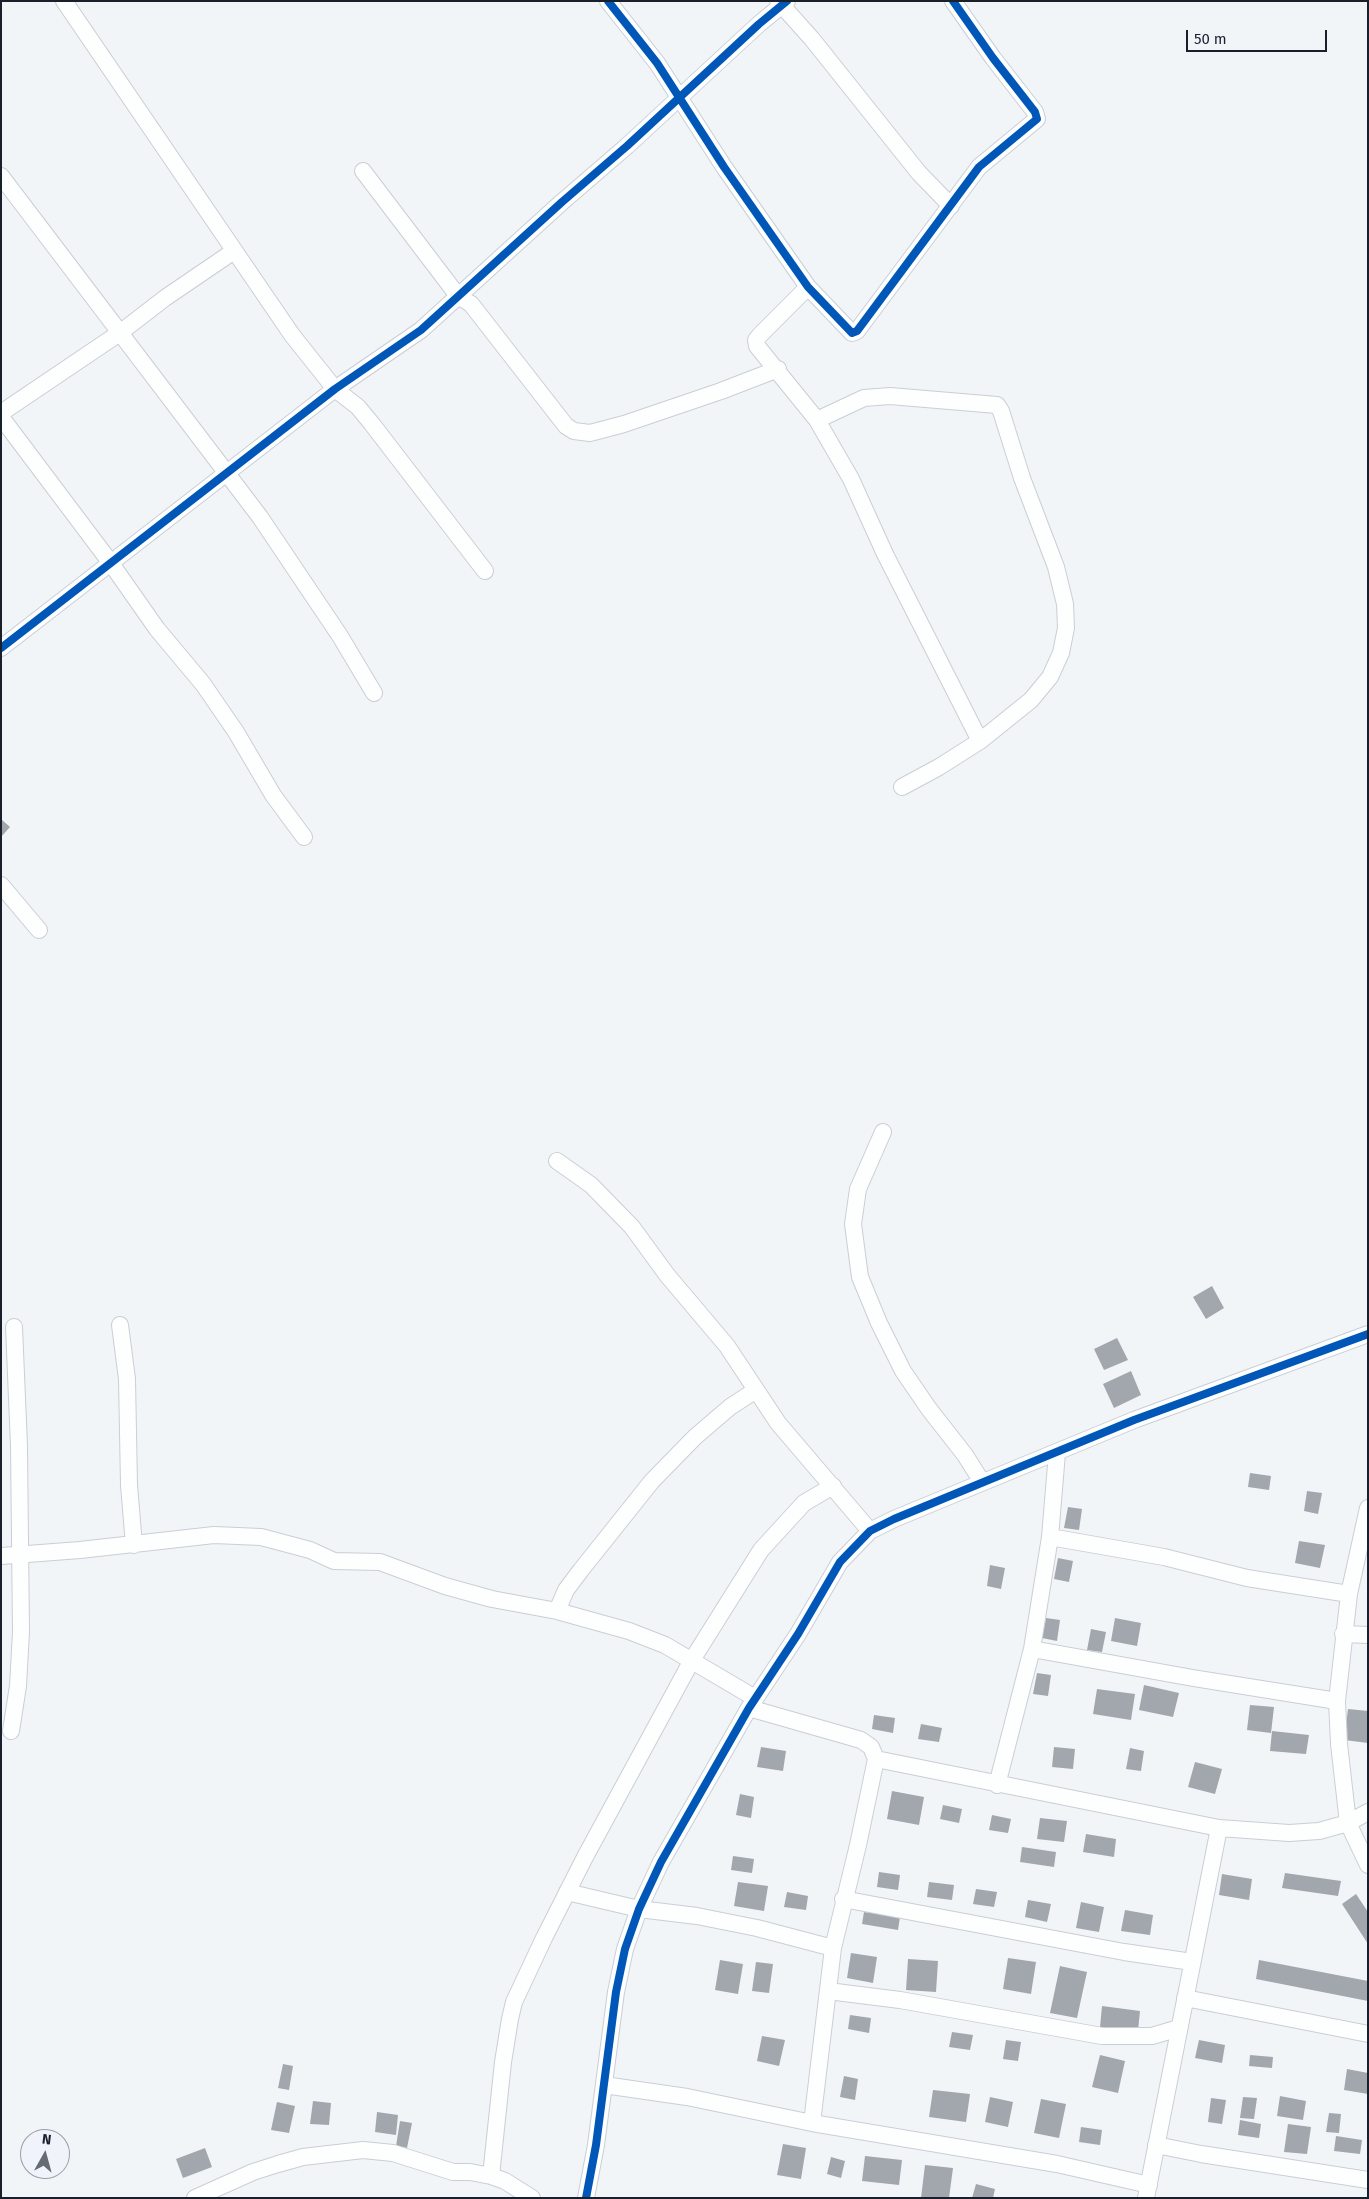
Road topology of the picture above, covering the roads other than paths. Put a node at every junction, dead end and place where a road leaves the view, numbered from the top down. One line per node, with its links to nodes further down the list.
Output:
1 (64, 1): 9 (street)
2 (608, 1): 5 (street)
3 (953, 1): 8 (street)
4 (782, 3): 5 (street); 8 (street)
5 (679, 97): 10 (street); 11 (street)
6 (363, 171): 11 (street)
7 (1, 176): 12 (street)
8 (951, 206): 10 (street)
9 (234, 251): 12 (street); 14 (street)
10 (808, 286): 13 (street)
11 (458, 296): 13 (street); 14 (street)
12 (121, 332): 15 (street); 17 (street)
13 (778, 369): 16 (street)
14 (335, 389): 17 (street); 19 (street)
15 (1, 415): 18 (street)
16 (818, 420): 22 (street); 22 (street)
17 (226, 474): 18 (street); 21 (street)
18 (110, 562): 20 (street); 24 (street)
19 (485, 571)
20 (1, 648)
21 (374, 693)
22 (980, 741): 23 (street)
23 (902, 787)
24 (304, 837)
25 (1, 884): 26 (street)
26 (39, 930)
27 (883, 1132): 34 (street)
28 (557, 1160): 32 (street)
29 (120, 1326): 39 (street)
30 (14, 1328): 40 (street)
31 (1368, 1334): 33 (street)
32 (756, 1390): 35 (street); 43 (street)
33 (1057, 1453): 34 (street); 38 (street)
34 (982, 1482): 37 (street)
35 (833, 1486): 37 (street); 47 (street)
36 (1368, 1508): 42 (street)
37 (870, 1531): 49 (street)
38 (1050, 1537): 42 (street); 46 (street)
39 (134, 1545): 40 (street); 43 (street)
40 (21, 1554): 41 (street); 50 (street)
41 (1, 1556)
42 (1349, 1594): 44 (street)
43 (557, 1611): 47 (street)
44 (1343, 1634): 45 (street); 48 (street)
45 (1368, 1635)
46 (1032, 1649): 48 (street); 52 (street)
47 (692, 1660): 49 (street); 57 (street)
48 (1337, 1701): 54 (street)
49 (752, 1703): 51 (street); 59 (street)
50 (11, 1731)
51 (876, 1759): 52 (street); 58 (street)
52 (997, 1785): 55 (street)
53 (1368, 1812): 54 (street)
54 (1348, 1823): 55 (street); 56 (street)
55 (1220, 1828): 61 (street)
56 (1368, 1865)
57 (568, 1892): 59 (street); 69 (street)
58 (843, 1898): 60 (street); 61 (street)
59 (639, 1909): 60 (street); 66 (street)
60 (833, 1948): 62 (street)
61 (1192, 1962): 63 (street)
62 (828, 1991): 64 (street); 67 (street)
63 (1185, 1998): 64 (street); 65 (street)
64 (1179, 2028): 68 (street)
65 (1368, 2034)
66 (604, 2085): 67 (street); 74 (street)
67 (812, 2123): 71 (street)
68 (1156, 2145): 70 (street); 71 (street)
69 (491, 2176): 72 (street); 73 (street)
70 (1368, 2180)
71 (1148, 2191)
72 (195, 2198)
73 (532, 2198)
74 (586, 2198)

